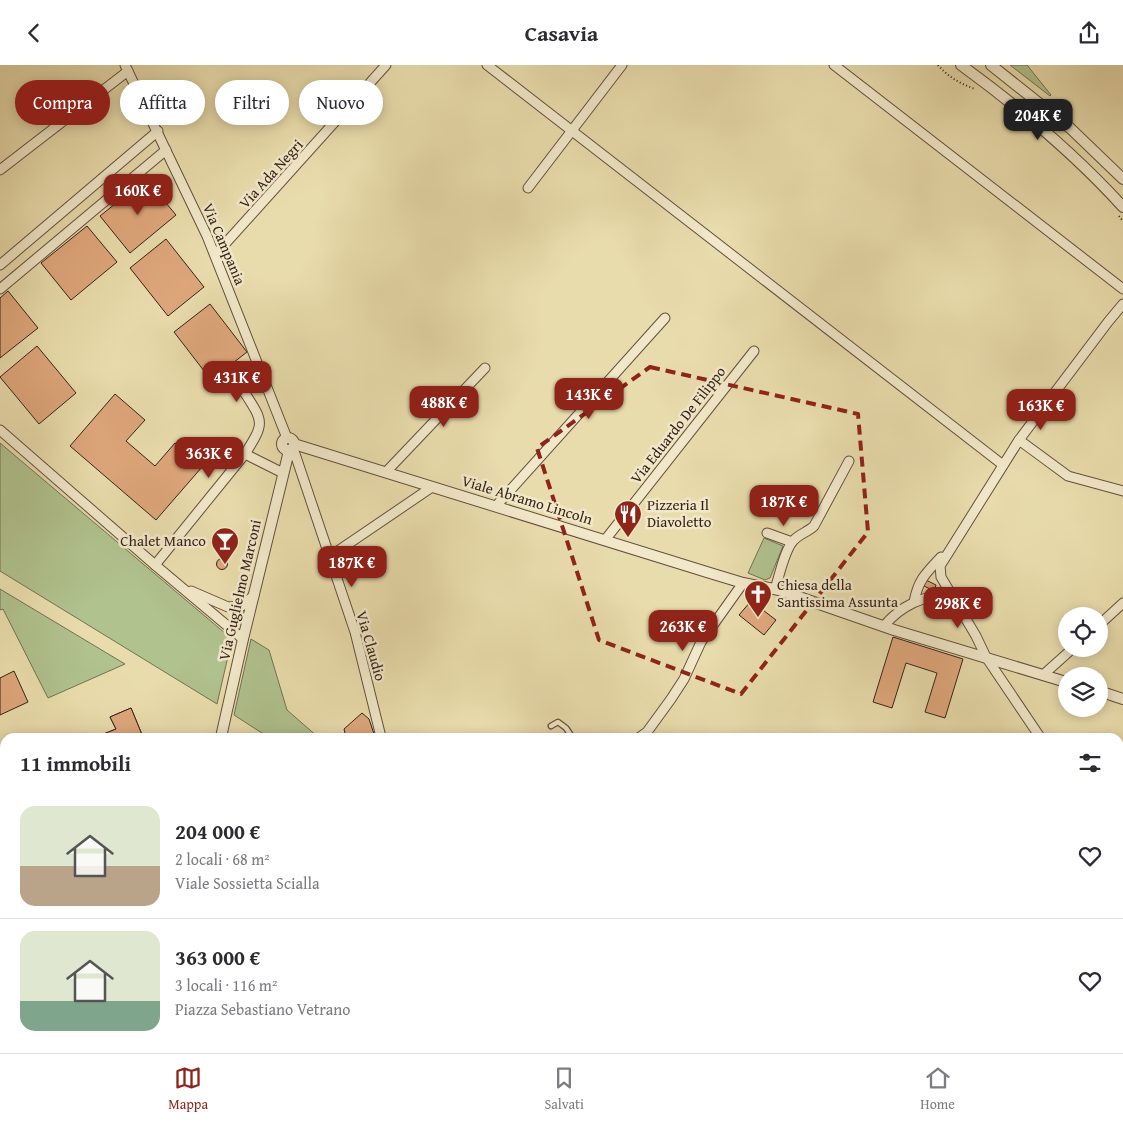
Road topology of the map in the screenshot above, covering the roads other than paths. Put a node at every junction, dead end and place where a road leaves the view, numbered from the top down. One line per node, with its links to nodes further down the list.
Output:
1 (386, 65): 15 (street, Via Ada Negri)
2 (487, 65): 8 (street)
3 (622, 65): 8 (street)
4 (834, 65): 18 (street)
5 (961, 65): 14 (street)
6 (991, 65): 12 (street)
7 (127, 68): 9 (street, Via Campania); 11 (street)
8 (572, 130): 13 (street); 29 (street)
9 (158, 131): 10 (street, Via Campania); 16 (street)
10 (166, 149): 15 (street, Via Campania); 17 (street)
11 (0, 170)
12 (1123, 179)
13 (528, 187)
14 (1119, 209)
15 (215, 255): 23 (street, Via Campania)
16 (0, 265)
17 (0, 289)
18 (1123, 289)
19 (1123, 305): 25 (street)
20 (665, 318): 34 (street)
21 (754, 351): 36 (street, Via Eduardo De Filippo)
22 (486, 368): 30 (street)
23 (263, 377): 26 (street, Via Campania); 27 (street)
24 (0, 430): 40 (street)
25 (1019, 440): 29 (street); 33 (street)
26 (291, 445): 30 (street, Viale Abramo Lincoln); 31 (street, Via Guglielmo Marconi); 39 (street, Via Claudio)
27 (245, 454): 31 (street); 40 (street)
28 (849, 461): 37 (street)
29 (1003, 465): 38 (street)
30 (386, 472): 32 (street, Viale Abramo Lincoln)
31 (283, 473): 45 (street, Via Guglielmo Marconi)
32 (432, 487): 34 (street, Viale Abramo Lincoln); 39 (street)
33 (1123, 491)
34 (496, 506): 36 (street, Viale Abramo Lincoln)
35 (768, 533): 37 (street)
36 (605, 540): 41 (street, Viale Abramo Lincoln)
37 (792, 542): 43 (street)
38 (949, 550): 44 (street); 46 (street)
39 (329, 557): 59 (street, Via Claudio)
40 (155, 565): 42 (street)
41 (743, 583): 43 (street, Viale Abramo Lincoln); 61 (street)
42 (179, 585): 45 (street); 50 (street)
43 (775, 589): 49 (street, Viale Abramo Lincoln)
44 (949, 592): 46 (street); 51 (street)
45 (254, 595): 50 (street, Via Guglielmo Marconi)
46 (914, 602): 49 (street)
47 (1123, 603): 48 (street)
48 (1108, 617)
49 (884, 626): 51 (street, Viale Abramo Lincoln)
50 (243, 639): 58 (street, Via Guglielmo Marconi)
51 (986, 657): 53 (street, Viale Abramo Lincoln); 62 (street)
52 (1063, 657): 53 (street)
53 (1043, 675): 54 (street, Viale Abramo Lincoln)
54 (1058, 680)
55 (1108, 694): 56 (street)
56 (1123, 699)
57 (551, 726): 60 (lane)
58 (222, 733)
59 (380, 733)
60 (569, 733)
61 (646, 733)
62 (1037, 733)

